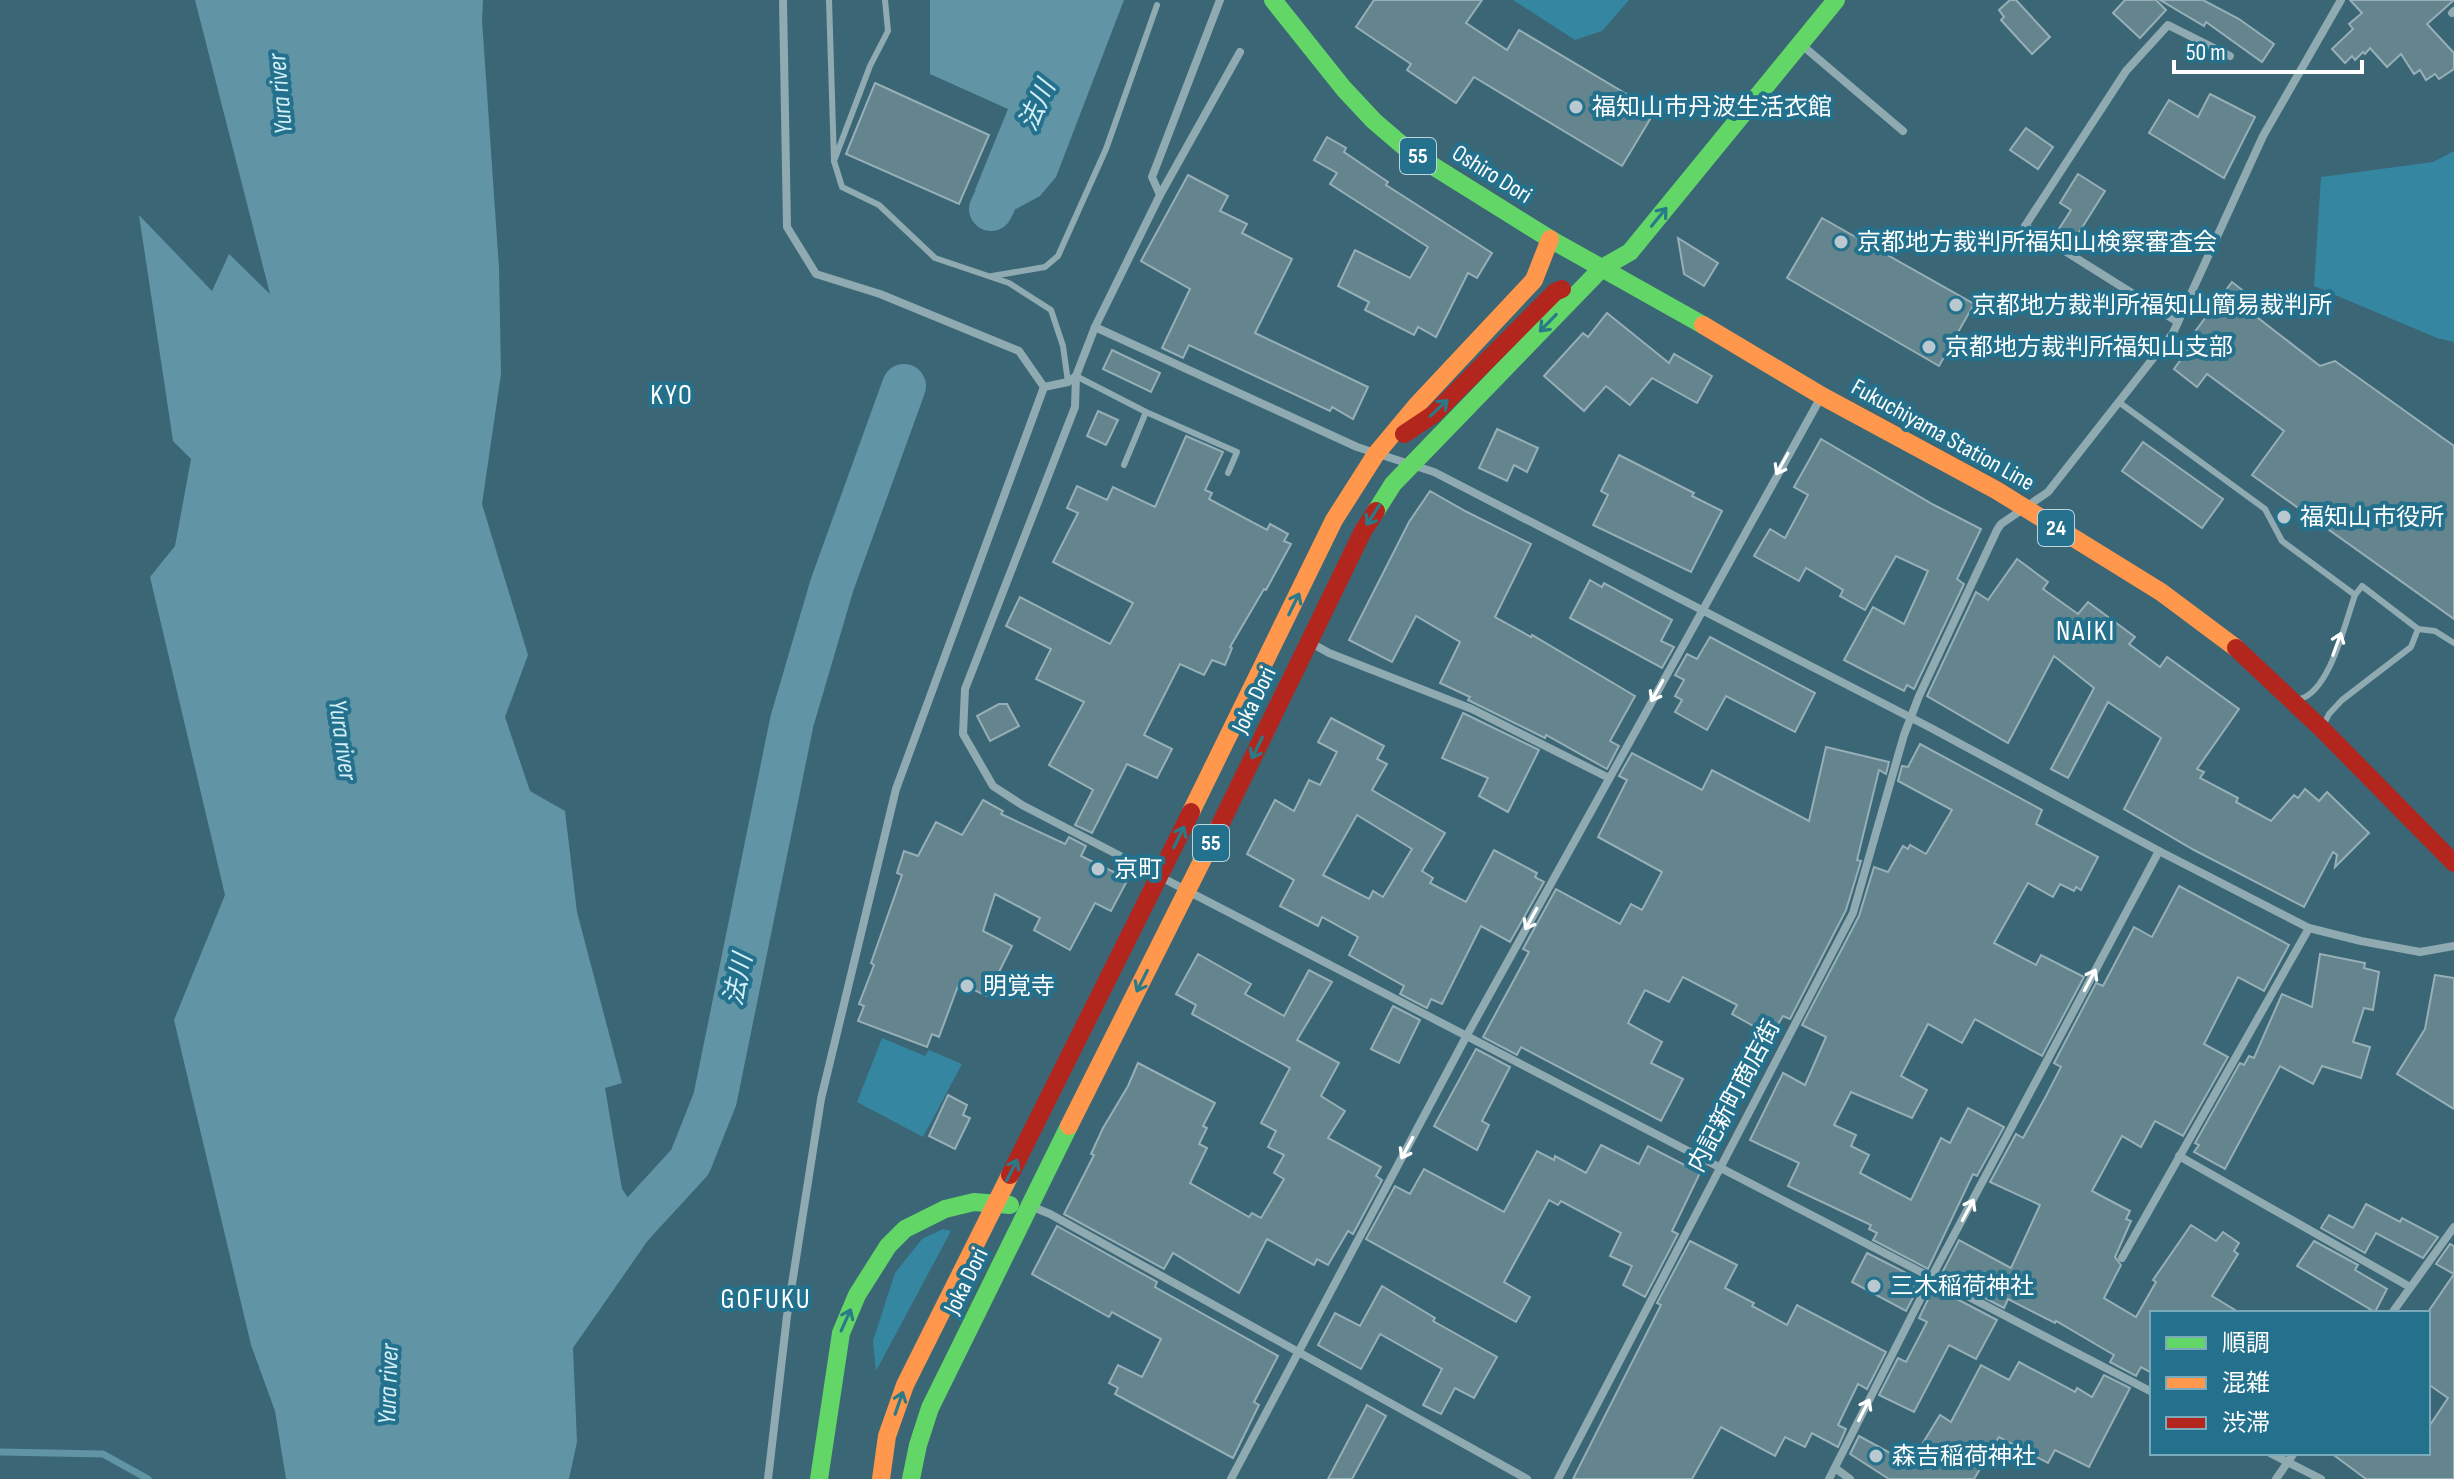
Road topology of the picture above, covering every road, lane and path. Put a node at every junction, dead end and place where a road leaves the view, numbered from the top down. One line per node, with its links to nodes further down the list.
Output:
1 (783, 0): 21 (street)
2 (829, 0): 13 (lane)
3 (885, 0): 13 (lane)
4 (1220, 0): 14 (street)
5 (1273, 0): 15 (main road, Oshiro Dori / 55)
6 (1836, 0): 9 (main road)
7 (2341, 0): 18 (street, 内記新町商店街)
8 (1157, 5): 17 (lane)
9 (1799, 43): 12 (street); 16 (main road, one-way to 9)
10 (1240, 52): 14 (street)
11 (2230, 56): 18 (street)
12 (1903, 131)
13 (834, 161): 17 (lane)
14 (1160, 195): 19 (street)
15 (1550, 239): 16 (main road, Oshiro Dori / 55); 25 (main road, Joka Dori / 55)
16 (1602, 268): 22 (main road, Fukuchiyama Station Line / 24); 25 (main road, Joka Dori / 55, one-way to 16); 27 (main road, Joka Dori / 55, one-way to 27)
17 (989, 276): 20 (lane)
18 (2178, 322): 23 (street, 内記新町商店街)
19 (1095, 327): 20 (street); 25 (street)
20 (1072, 379): 21 (street); 24 (lane); 41 (street)
21 (1044, 387): 61 (street)
22 (1822, 396): 29 (main road, Fukuchiyama Station Line / 24); 31 (street, one-way to 31)
23 (2120, 403): 29 (street, 内記新町商店街); 30 (lane)
24 (1146, 412): 26 (lane); 28 (lane)
25 (1376, 454): 27 (street); 41 (main road, Joka Dori / 55, one-way to 25)
26 (1124, 465)
27 (1412, 465): 31 (street); 33 (main road, Joka Dori / 55, one-way to 33)
28 (1228, 473)
29 (2025, 507): 35 (main road, Fukuchiyama Station Line / 24); 36 (street, 内記新町商店街)
30 (2355, 595): 32 (lane); 35 (lane, one-way to 30)
31 (1701, 610): 36 (street); 38 (street, one-way to 38)
32 (2418, 629): 34 (lane); 37 (lane)
33 (1309, 641): 38 (street); 42 (main road, Joka Dori / 55, one-way to 42)
34 (2454, 643)
35 (2293, 701): 37 (main road, Fukuchiyama Station Line / 24)
36 (1911, 717): 39 (street); 47 (street, 内記新町商店街)
37 (2322, 729): 40 (main road, Fukuchiyama Station Line / 24)
38 (1609, 778): 45 (street, one-way to 45)
39 (2159, 851): 43 (street); 52 (street, one-way to 39)
40 (2454, 863)
41 (1160, 876): 42 (street); 48 (main road, Joka Dori / 55, one-way to 41)
42 (1188, 891): 45 (street); 49 (main road, Joka Dori / 55, one-way to 49)
43 (2309, 928): 44 (street); 46 (street)
44 (2454, 946)
45 (1467, 1035): 47 (street); 55 (street, one-way to 55)
46 (2179, 1156): 51 (street); 53 (street)
47 (1718, 1169): 52 (street); 67 (street, 内記新町商店街)
48 (995, 1204): 49 (main road); 62 (main road, one-way to 48); 63 (main road, Joka Dori / 55, one-way to 48)
49 (1029, 1206): 55 (street); 64 (main road, Joka Dori / 55)
50 (2454, 1227): 53 (street)
51 (2122, 1258)
52 (1931, 1278): 56 (street); 60 (street, one-way to 52)
53 (2410, 1287): 54 (street)
54 (2393, 1311)
55 (1299, 1351): 65 (street); 66 (street)
56 (2150, 1391)
57 (2274, 1455): 59 (street)
58 (2293, 1455): 59 (street)
59 (2288, 1462): 70 (street); 71 (street)
60 (1835, 1468): 68 (street); 69 (street)
61 (768, 1479)
62 (819, 1479)
63 (881, 1479)
64 (911, 1479)
65 (1231, 1479)
66 (1527, 1479)
67 (1558, 1479)
68 (1829, 1479)
69 (1850, 1479)
70 (2276, 1479)
71 (2321, 1479)

